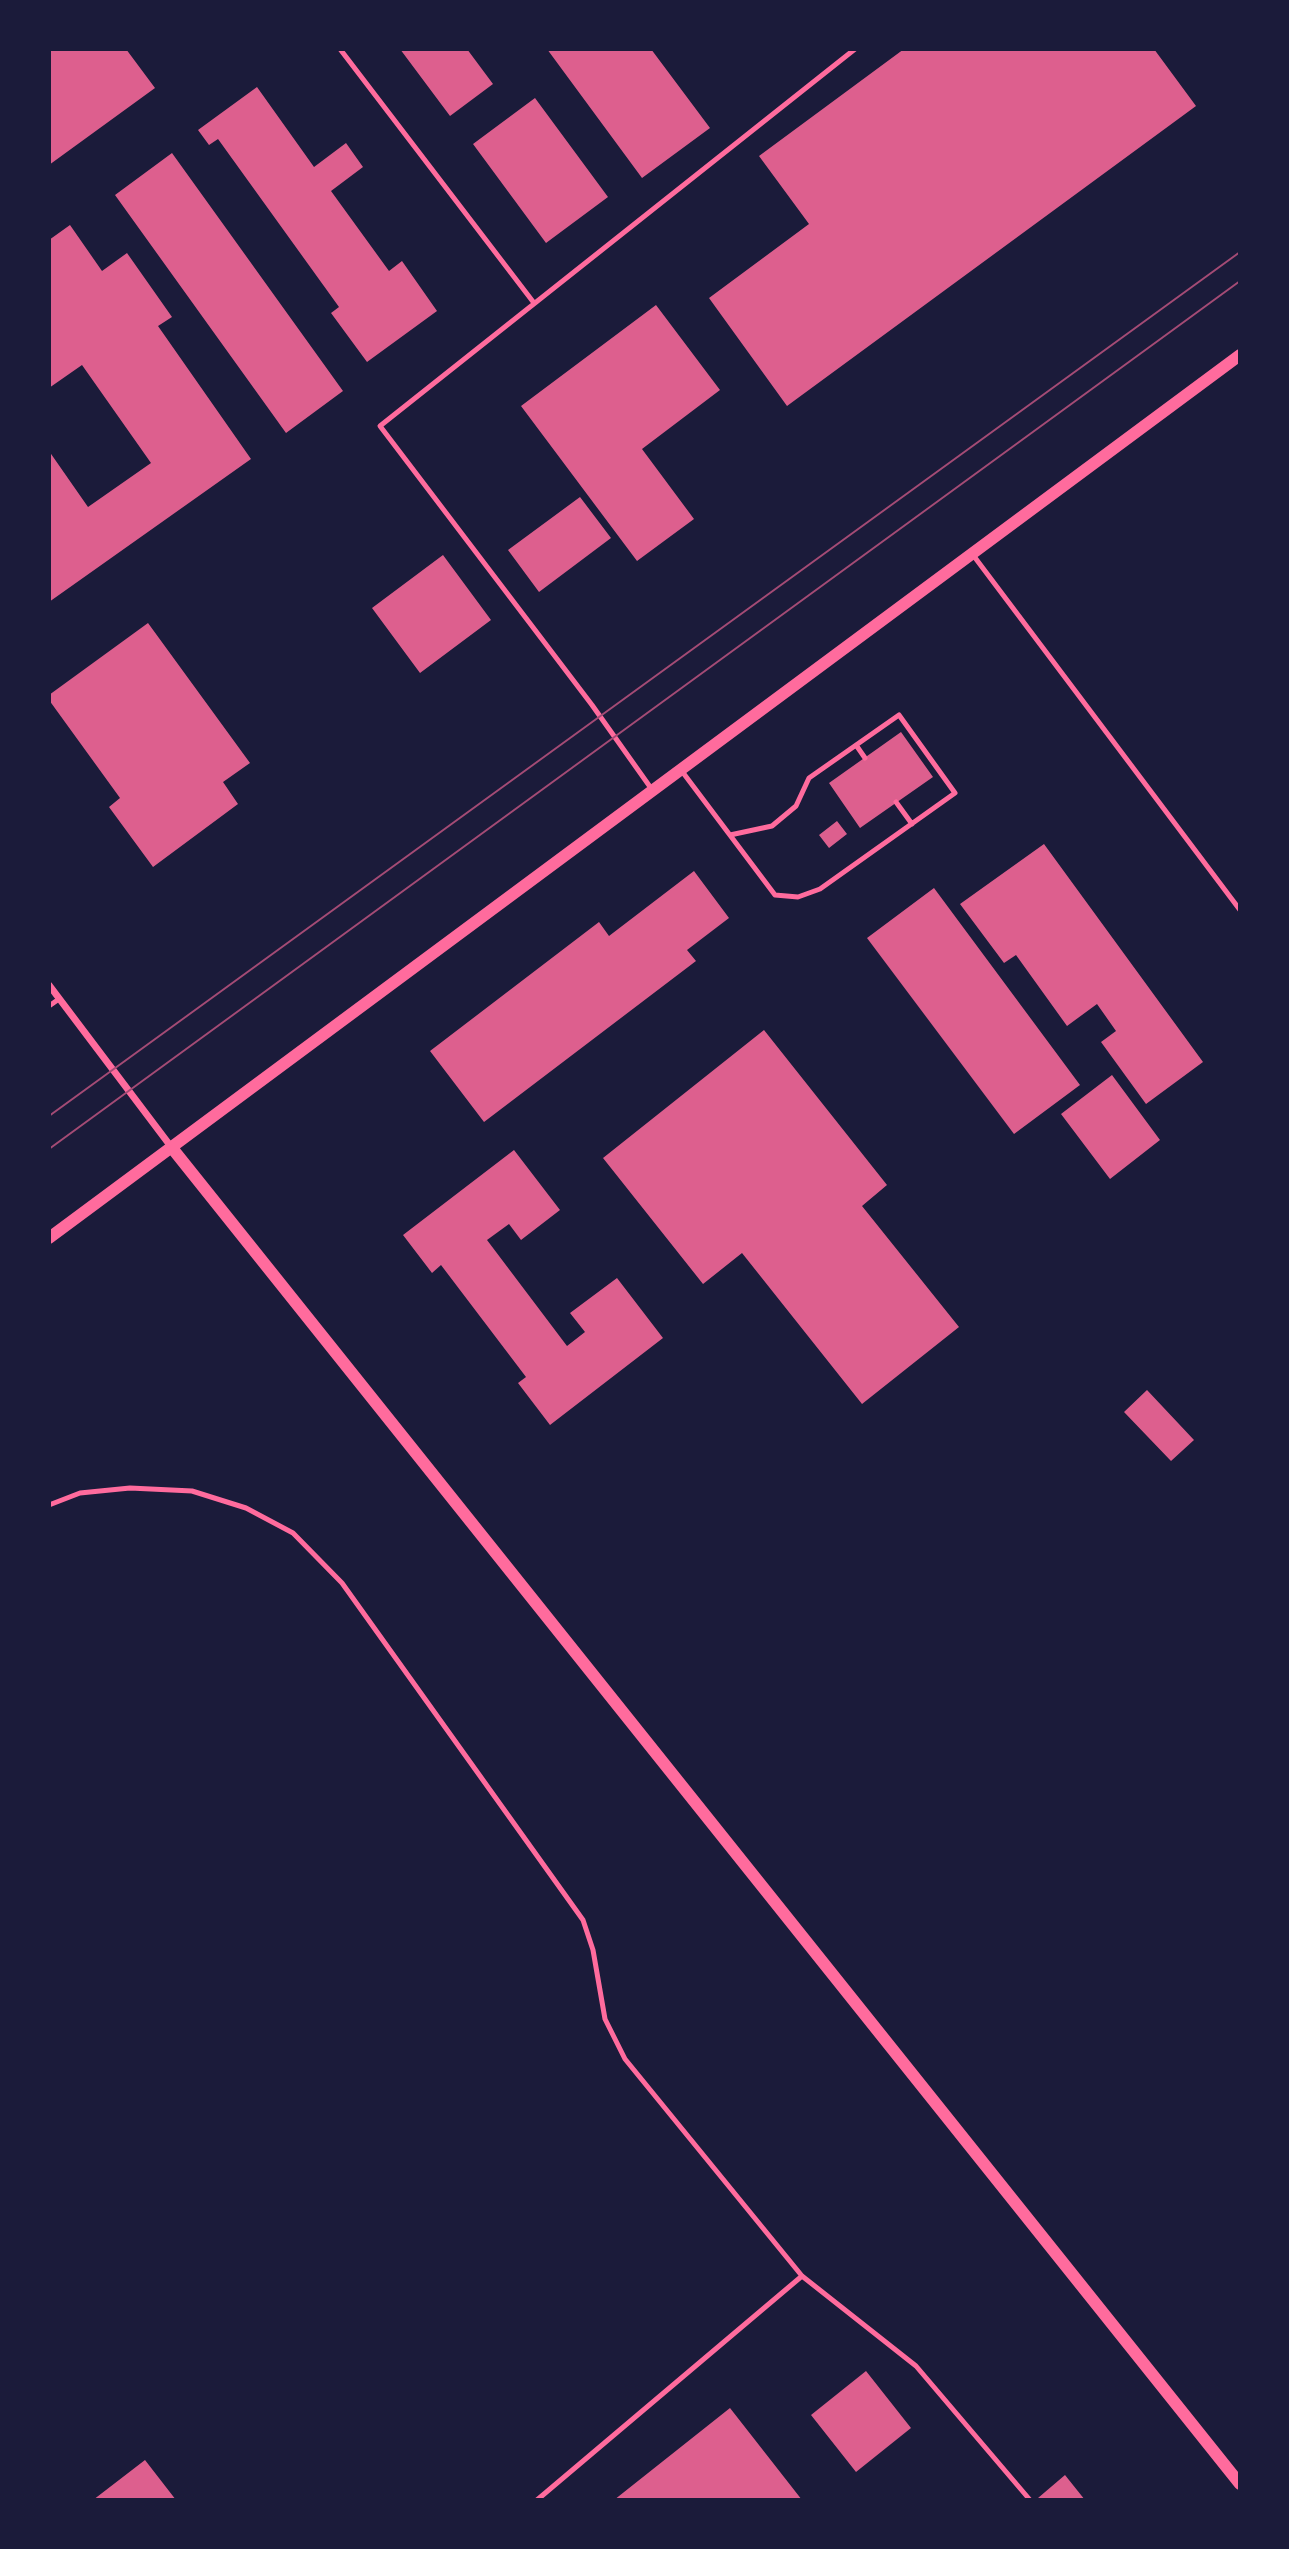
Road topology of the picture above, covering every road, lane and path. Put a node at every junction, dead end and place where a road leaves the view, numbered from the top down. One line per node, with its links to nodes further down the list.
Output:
1 (340, 49): 3 (lane)
2 (855, 49): 3 (lane)
3 (534, 303): 9 (lane)
4 (1240, 355): 5 (street)
5 (972, 554): 8 (street); 13 (lane)
6 (856, 745): 7 (lane); 11 (lane); 12 (lane)
7 (866, 758)
8 (681, 770): 9 (street); 12 (lane)
9 (653, 791): 17 (street)
10 (897, 802): 11 (lane)
11 (912, 824): 12 (lane)
12 (730, 835)
13 (1240, 910)
14 (49, 985): 15 (street)
15 (59, 999): 16 (lane); 17 (street)
16 (49, 1006)
17 (172, 1148): 18 (street); 21 (street)
18 (49, 1238)
19 (49, 1505): 20 (lane)
20 (802, 2276): 22 (lane); 23 (lane)
21 (1240, 2484)
22 (537, 2500)
23 (1030, 2500)

